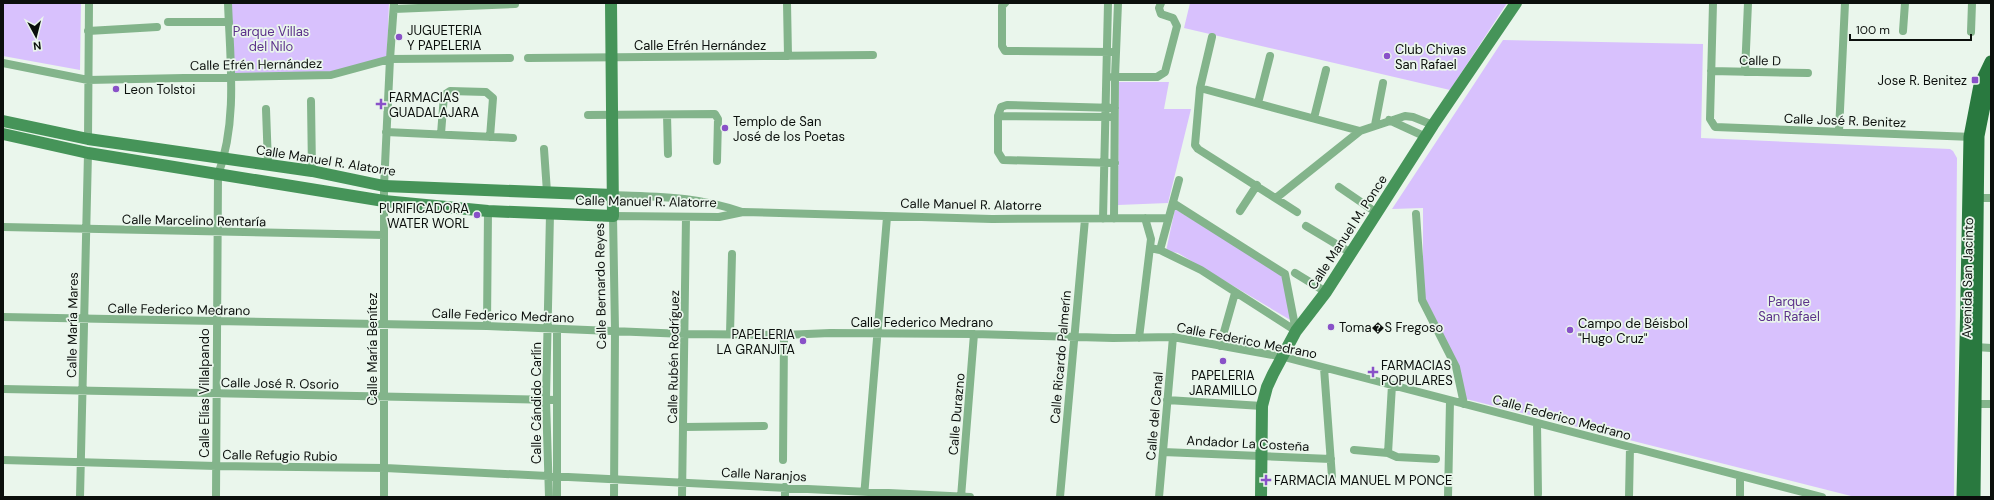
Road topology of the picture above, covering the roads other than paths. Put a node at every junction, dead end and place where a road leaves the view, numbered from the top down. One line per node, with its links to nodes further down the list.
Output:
1 (89, 3): 22 (street)
2 (228, 3): 20 (street, Calle Elías Villalpando)
3 (610, 3): 33 (street, Calle Bernardo Reyes)
4 (787, 3): 29 (street)
5 (1005, 3): 26 (street)
6 (1108, 3): 26 (street)
7 (1118, 3): 27 (street)
8 (1161, 3): 43 (street)
9 (1516, 3): 63 (street, Calle Manuel M. Ponce)
10 (1713, 3): 38 (street)
11 (1748, 3): 39 (street)
12 (1845, 3): 65 (street)
13 (1905, 3): 23 (street)
14 (1972, 3): 24 (street)
15 (497, 4): 16 (street); 17 (street)
16 (515, 4)
17 (446, 5): 18 (street)
18 (394, 6): 34 (street, Calle María Benítez)
19 (168, 22): 20 (street)
20 (229, 22): 41 (street, Calle Elías Villalpando)
21 (157, 27): 22 (street)
22 (88, 31): 44 (street)
23 (1903, 31)
24 (1971, 32)
25 (1212, 36): 47 (street)
26 (1107, 52): 27 (street); 42 (street)
27 (1116, 52): 43 (street)
28 (873, 55): 29 (street, Calle Efrén Hernández)
29 (788, 56): 33 (street, Calle Efrén Hernández)
30 (1270, 56): 49 (street)
31 (510, 58): 34 (street, Calle Efrén Hernández)
32 (528, 58): 33 (street, Calle Efrén Hernández)
33 (611, 58): 54 (street, Calle Bernardo Reyes)
34 (390, 59): 41 (street, Calle Efrén Hernández); 66 (street, Calle María Benítez)
35 (1991, 62): 71 (main road, Avenida San Jacinto)
36 (3, 63): 44 (street, Calle Efrén Hernández)
37 (1326, 70): 59 (street)
38 (1711, 71): 39 (street, Calle D); 65 (street, Calle José R. Benitez)
39 (1745, 72): 40 (street, Calle D)
40 (1808, 73)
41 (230, 77): 44 (street, Calle Efrén Hernández); 77 (street, Calle Elías Villalpando)
42 (1106, 77): 43 (street); 50 (street)
43 (1115, 77): 51 (street)
44 (88, 80): 73 (street)
45 (1383, 83): 62 (street)
46 (1991, 85): 71 (main road, Avenida San Jacinto)
47 (1200, 88): 49 (street); 85 (street)
48 (312, 101): 82 (street)
49 (1258, 103): 59 (street)
50 (1105, 107): 51 (street); 56 (street); 57 (street)
51 (1115, 108): 58 (street)
52 (266, 109): 81 (street)
53 (588, 115): 54 (street)
54 (612, 115): 55 (street); 89 (street, Calle Bernardo Reyes)
55 (667, 116): 76 (street); 78 (street)
56 (998, 116): 57 (street); 79 (street)
57 (1105, 117): 58 (street); 79 (street)
58 (1115, 117): 80 (street)
59 (1314, 118): 64 (street)
60 (3, 120): 73 (street, Calle Manuel R. Alatorre)
61 (1389, 120): 62 (street); 63 (street); 70 (street)
62 (1375, 125): 64 (street)
63 (1433, 125): 70 (street, Calle Manuel M. Ponce)
64 (1360, 131): 90 (street)
65 (1839, 131): 71 (street, Calle José R. Benitez)
66 (386, 132): 68 (street); 86 (street, Calle María Benítez)
67 (3, 134): 75 (street, Calle Manuel R. Alatorre)
68 (441, 134): 69 (street); 69 (street)
69 (490, 137): 72 (street)
70 (1426, 137): 98 (street, Calle Manuel M. Ponce)
71 (1974, 137): 91 (main road, Avenida San Jacinto); 195 (main road, Avenida San Jacinto)
72 (513, 138)
73 (88, 139): 77 (street, Calle Manuel R. Alatorre)
74 (544, 149): 88 (street)
75 (88, 153): 83 (street, Calle Manuel R. Alatorre); 111 (street, Calle María Mares)
76 (668, 154)
77 (224, 158): 81 (street, Calle Manuel R. Alatorre); 83 (street, Calle Elías Villalpando)
78 (717, 160)
79 (1104, 162): 80 (street); 107 (street)
80 (1115, 163): 108 (street)
81 (268, 164): 82 (street, Calle Manuel R. Alatorre)
82 (312, 171): 86 (street, Calle Manuel R. Alatorre)
83 (218, 174): 92 (street, Calle Manuel R. Alatorre); 112 (street, Calle Elías Villalpando)
84 (1179, 180): 93 (street)
85 (1257, 185): 90 (street); 96 (street)
86 (384, 186): 88 (street, Calle Manuel R. Alatorre); 92 (street, Calle María Benítez)
87 (1339, 187): 98 (street)
88 (546, 192): 89 (street, Calle Manuel R. Alatorre)
89 (613, 195): 95 (street, Calle Manuel R. Alatorre); 101 (street, Calle Bernardo Reyes)
90 (1276, 198): 97 (street)
91 (1985, 198): 138 (main road, Avenida San Jacinto)
92 (384, 201): 94 (street, Calle Manuel R. Alatorre); 113 (street, Calle María Benítez)
93 (1173, 203): 105 (street); 128 (street)
94 (488, 211): 99 (street, Calle Manuel R. Alatorre); 125 (street)
95 (743, 212): 102 (street, Calle Manuel R. Alatorre); 103 (street, Calle Manuel R. Alatorre)
96 (1240, 212)
97 (1297, 212)
98 (1377, 213): 116 (street, Calle Manuel M. Ponce)
99 (550, 214): 101 (street, Calle Manuel R. Alatorre); 126 (street, Calle Cándido Carlín)
100 (1416, 214): 151 (street)
101 (613, 216): 102 (street, Calle Manuel R. Alatorre); 127 (street, Calle Bernardo Reyes)
102 (686, 216): 129 (street, Calle Rubén Rodríguez)
103 (887, 217): 106 (street, Calle Manuel R. Alatorre); 131 (street)
104 (1145, 218): 105 (street, Calle Manuel R. Alatorre); 108 (street, Calle Manuel R. Alatorre); 114 (street)
105 (1168, 218): 115 (street)
106 (1085, 219): 107 (street, Calle Manuel R. Alatorre); 134 (street, Calle Ricardo Palmerín)
107 (1103, 219): 108 (street, Calle Manuel R. Alatorre)
108 (1114, 219)
109 (1306, 226): 116 (street)
110 (3, 227): 111 (street, Calle Marcelino Rentaría)
111 (86, 230): 112 (street, Calle Marcelino Rentaría); 122 (street, Calle María Mares)
112 (217, 232): 113 (street, Calle Marcelino Rentaría); 123 (street, Calle Elías Villalpando)
113 (384, 235): 124 (street, Calle María Benítez)
114 (1150, 248): 115 (street); 136 (street)
115 (1160, 250): 120 (street)
116 (1351, 253): 119 (street, Calle Manuel M. Ponce)
117 (732, 254): 130 (street)
118 (1295, 273): 119 (street)
119 (1326, 292): 128 (street, Calle Manuel M. Ponce)
120 (1234, 293): 128 (street); 137 (street)
121 (3, 317): 122 (street, Calle Federico Medrano)
122 (84, 318): 123 (street, Calle Federico Medrano); 144 (street, Calle María Mares)
123 (216, 322): 124 (street, Calle Federico Medrano); 145 (street, Calle Elías Villalpando)
124 (384, 325): 125 (street, Calle Federico Medrano); 146 (street, Calle María Benítez)
125 (487, 326): 126 (street, Calle Federico Medrano)
126 (553, 329): 127 (street, Calle Federico Medrano); 147 (street, Calle Cándido Carlín); 148 (street, Calle Cándido Carlín)
127 (615, 330): 129 (street, Calle Federico Medrano); 173 (street, Calle Bernardo Reyes)
128 (1296, 331): 140 (street, Calle Manuel M. Ponce)
129 (686, 334): 130 (street, Calle Federico Medrano); 157 (street, Calle Rubén Rodríguez)
130 (730, 334): 133 (street, Calle Federico Medrano)
131 (878, 334): 132 (street, Calle Federico Medrano); 133 (street, Calle Federico Medrano); 176 (street)
132 (974, 334): 134 (street, Calle Federico Medrano); 186 (street, Calle Durazno)
133 (784, 335): 166 (street)
134 (1074, 336): 136 (street, Calle Federico Medrano); 188 (street, Calle Ricardo Palmerín)
135 (1173, 337): 136 (street, Calle Federico Medrano); 137 (street, Calle Federico Medrano); 149 (street, Calle del Canal)
136 (1139, 338)
137 (1220, 346): 140 (street, Calle Federico Medrano)
138 (1976, 347): 139 (street); 152 (main road, Avenida San Jacinto)
139 (1991, 348)
140 (1284, 357): 141 (street, Calle Federico Medrano); 154 (street, Calle Manuel M. Ponce)
141 (1324, 368): 142 (street, Calle Federico Medrano); 163 (street)
142 (1392, 385): 150 (street, Calle Federico Medrano); 161 (street)
143 (3, 389): 144 (street, Calle José R. Osorio)
144 (82, 390): 145 (street, Calle José R. Osorio); 167 (street, Calle María Mares)
145 (216, 393): 146 (street, Calle José R. Osorio); 168 (street, Calle Elías Villalpando)
146 (384, 397): 147 (street, Calle José R. Osorio); 169 (street, Calle María Benítez)
147 (546, 400): 148 (street, Calle José R. Osorio); 170 (street, Calle Cándido Carlín)
148 (557, 400): 170 (street, Calle Cándido Carlín)
149 (1167, 400): 154 (street); 160 (street, Calle del Canal)
150 (1450, 401): 151 (street, Calle Federico Medrano); 191 (street)
151 (1464, 404): 155 (street, Calle Federico Medrano)
152 (1976, 404): 153 (street); 196 (main road, Avenida San Jacinto)
153 (1991, 404)
154 (1262, 406): 162 (street, Calle Manuel M. Ponce)
155 (1537, 423): 158 (street, Calle Federico Medrano); 177 (street)
156 (764, 426): 157 (street)
157 (684, 427): 174 (street, Calle Rubén Rodríguez)
158 (1630, 447): 171 (street, Calle Federico Medrano); 192 (street)
159 (1354, 450): 161 (street)
160 (1163, 452): 162 (street, Andador La Costeña); 189 (street, Calle del Canal)
161 (1388, 454): 164 (street)
162 (1261, 456): 163 (street, Andador La Costeña); 190 (street, Calle Manuel M. Ponce)
163 (1331, 459): 172 (street)
164 (1436, 459)
165 (3, 460): 167 (street, Calle Refugio Rubio)
166 (783, 460)
167 (80, 462): 168 (street, Calle Refugio Rubio); 178 (street, Calle María Mares)
168 (216, 466): 169 (street, Calle Refugio Rubio); 179 (street, Calle Elías Villalpando)
169 (385, 468): 170 (street, Calle Refugio Rubio); 180 (street, Calle María Benítez)
170 (553, 476): 173 (street, Calle Naranjos); 181 (street, Calle Cándido Carlín); 182 (street, Calle Cándido Carlín)
171 (1740, 476): 193 (street); 194 (street, Calle Federico Medrano)
172 (1332, 477)
173 (614, 480): 174 (street, Calle Naranjos); 183 (street, Calle Bernardo Reyes)
174 (683, 482): 175 (street, Calle Naranjos); 184 (street, Calle Rubén Rodríguez)
175 (785, 487): 176 (street, Calle Naranjos); 185 (street)
176 (864, 494): 186 (street, Calle Naranjos)
177 (1538, 494)
178 (80, 497)
179 (216, 497)
180 (384, 497)
181 (549, 497)
182 (557, 497)
183 (614, 497)
184 (682, 497)
185 (785, 497)
186 (961, 497): 187 (street, Calle Naranjos)
187 (970, 497)
188 (1060, 497)
189 (1159, 497)
190 (1261, 497)
191 (1448, 497)
192 (1629, 497)
193 (1740, 497)
194 (1822, 497)
195 (1963, 497)
196 (1974, 497)

